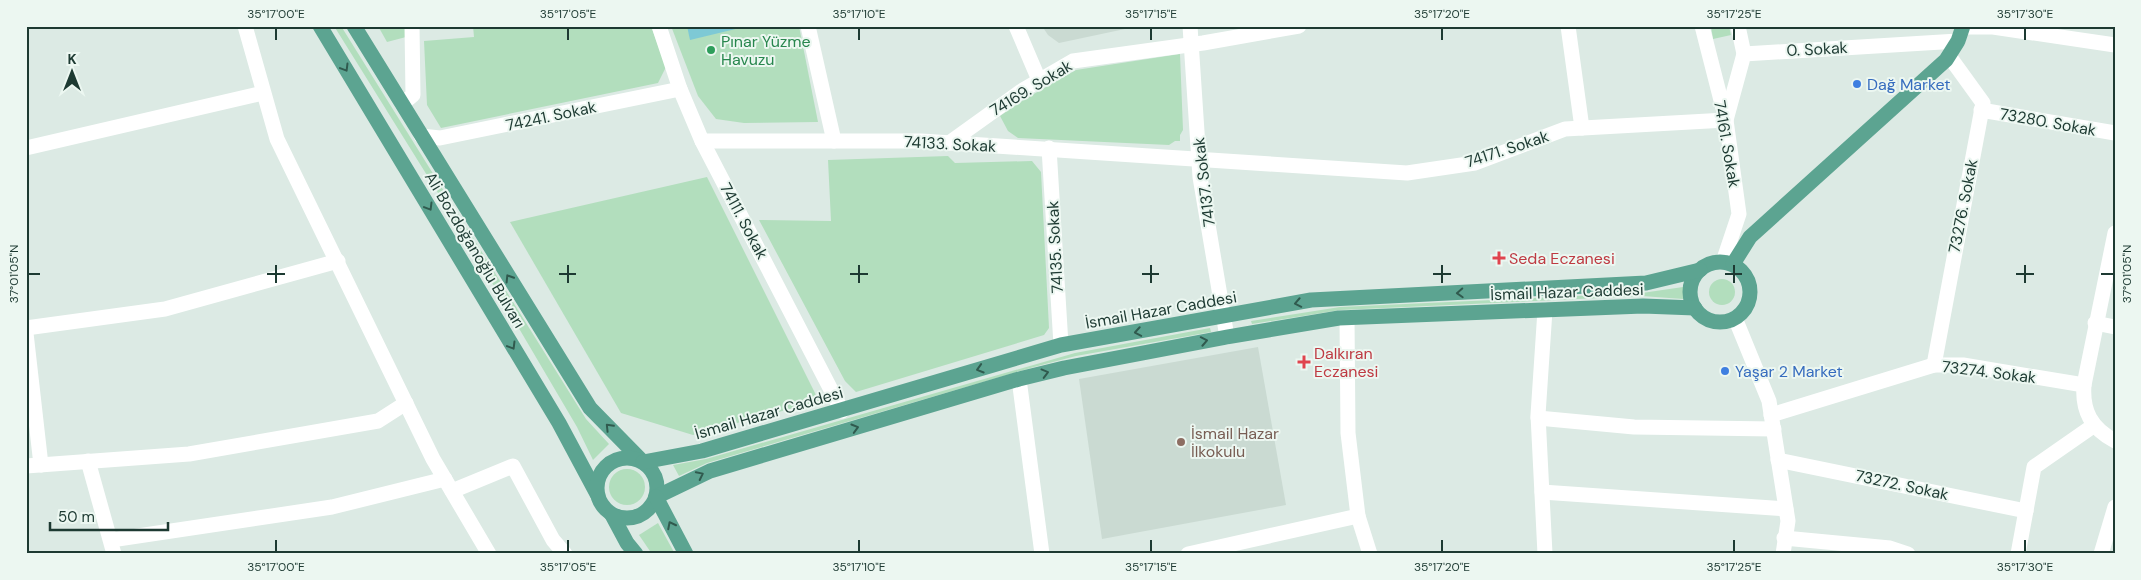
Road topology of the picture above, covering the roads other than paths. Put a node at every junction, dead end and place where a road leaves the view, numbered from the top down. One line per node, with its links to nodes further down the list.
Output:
1 (245, 26): 20 (street)
2 (320, 26): 63 (main road, Ali Bozdoğanoğlu Bulvarı, one-way to 63)
3 (354, 26): 21 (main road, Ali Bozdoğanoğlu Bulvarı)
4 (412, 26): 21 (street)
5 (659, 26): 19 (street, 74111. Sokak)
6 (808, 26): 28 (street)
7 (1016, 26): 18 (street)
8 (1190, 26): 14 (street, 74137. Sokak)
9 (1298, 26): 14 (street, 74169. Sokak)
10 (1568, 26): 24 (street)
11 (1702, 26): 23 (street, 74161. Sokak)
12 (1738, 26): 16 (street)
13 (1961, 31): 15 (street, 0. Sokak); 16 (street, 0. Sokak); 17 (main road)
14 (1193, 44): 18 (street, 74169. Sokak); 32 (street, 74137. Sokak)
15 (2115, 45)
16 (1744, 54): 23 (street)
17 (1949, 56): 22 (street); 35 (main road)
18 (1039, 80): 29 (street, 74169. Sokak)
19 (680, 89): 26 (street, 74241. Sokak); 27 (street, 74111. Sokak)
20 (263, 93): 30 (street); 34 (street)
21 (402, 104): 26 (main road, Ali Bozdoğanoğlu Bulvarı)
22 (1981, 110): 25 (street, 73280. Sokak); 48 (street, 73276. Sokak)
23 (1726, 120): 24 (street, 74171. Sokak); 35 (street, 74161. Sokak)
24 (1582, 128): 32 (street, 74171. Sokak)
25 (2115, 133)
26 (422, 136): 59 (main road, Ali Bozdoğanoğlu Bulvarı, one-way to 26)
27 (702, 141): 28 (street, 74133. Sokak); 52 (street, 74111. Sokak)
28 (834, 141): 29 (street, 74133. Sokak)
29 (949, 143): 31 (street, 74133. Sokak)
30 (26, 148)
31 (1049, 148): 32 (street, 74133. Sokak); 47 (street, 74135. Sokak)
32 (1199, 159): 39 (street, 74137. Sokak)
33 (2115, 233): 42 (street)
34 (338, 261): 44 (street); 51 (street)
35 (1728, 263): 36 (main road); 41 (main road)
36 (1700, 270): 37 (main road); 39 (main road, İsmail Hazar Caddesi, one-way to 39)
37 (1695, 308): 38 (main road, İsmail Hazar Caddesi); 41 (main road)
38 (1545, 310): 40 (main road, İsmail Hazar Caddesi); 53 (street)
39 (1224, 317): 46 (street, 74137. Sokak); 47 (main road, İsmail Hazar Caddesi, one-way to 47)
40 (1347, 318): 46 (main road, İsmail Hazar Caddesi); 69 (street)
41 (1735, 318): 54 (street)
42 (2095, 323): 43 (street); 50 (street)
43 (2115, 327)
44 (26, 328)
45 (26, 333): 60 (street)
46 (1227, 337): 49 (main road, İsmail Hazar Caddesi, one-way to 46)
47 (1060, 345): 52 (main road, İsmail Hazar Caddesi, one-way to 52)
48 (1934, 365): 50 (street, 73274. Sokak); 54 (street, 73274. Sokak)
49 (1019, 380): 64 (main road, İsmail Hazar Caddesi, one-way to 49); 77 (street)
50 (2084, 385): 55 (street)
51 (406, 403): 58 (street); 61 (street)
52 (842, 411): 59 (main road, İsmail Hazar Caddesi)
53 (1538, 418): 54 (street, 73274. Sokak); 62 (street)
54 (1772, 422): 57 (street)
55 (2093, 426): 56 (street); 67 (street)
56 (2115, 441)
57 (1778, 460): 66 (street); 67 (street, 73272. Sokak)
58 (88, 461): 60 (street); 71 (street)
59 (643, 462): 63 (main road); 64 (main road)
60 (34, 465)
61 (449, 485): 71 (street); 73 (street); 74 (street)
62 (1542, 492): 66 (street); 79 (street)
63 (597, 494): 68 (main road)
64 (656, 497): 68 (main road); 76 (main road, one-way to 64)
65 (2115, 507): 83 (street)
66 (1786, 509): 70 (street)
67 (2026, 511): 82 (street)
68 (612, 515): 75 (main road)
69 (1358, 516): 72 (street); 78 (street)
70 (1784, 538): 80 (street); 81 (street)
71 (112, 547)
72 (1196, 553)
73 (489, 554)
74 (565, 554)
75 (636, 554)
76 (686, 554)
77 (1042, 554)
78 (1370, 554)
79 (1545, 554)
80 (1783, 554)
81 (1908, 554)
82 (2018, 554)
83 (2101, 554)

